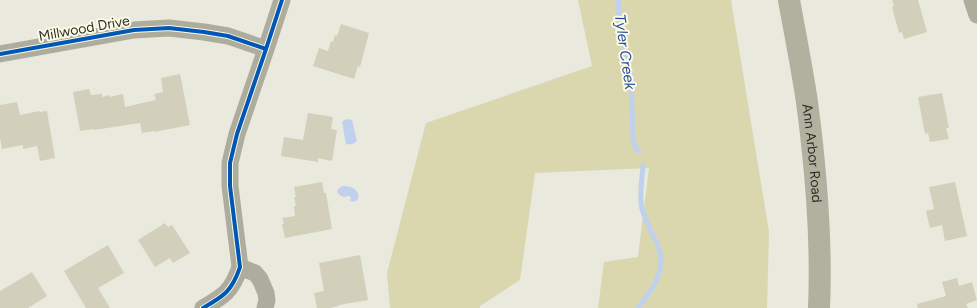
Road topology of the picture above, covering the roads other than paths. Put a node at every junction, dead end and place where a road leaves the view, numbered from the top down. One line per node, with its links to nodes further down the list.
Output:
1 (282, 0): 5 (street)
2 (789, 0): 10 (main road, Ann Arbor Road)
3 (972, 0): 4 (street)
4 (977, 15)
5 (266, 49): 6 (street, Millwood Drive); 7 (street)
6 (0, 54)
7 (240, 268): 8 (street); 9 (street)
8 (210, 307)
9 (265, 308)
10 (819, 308)

